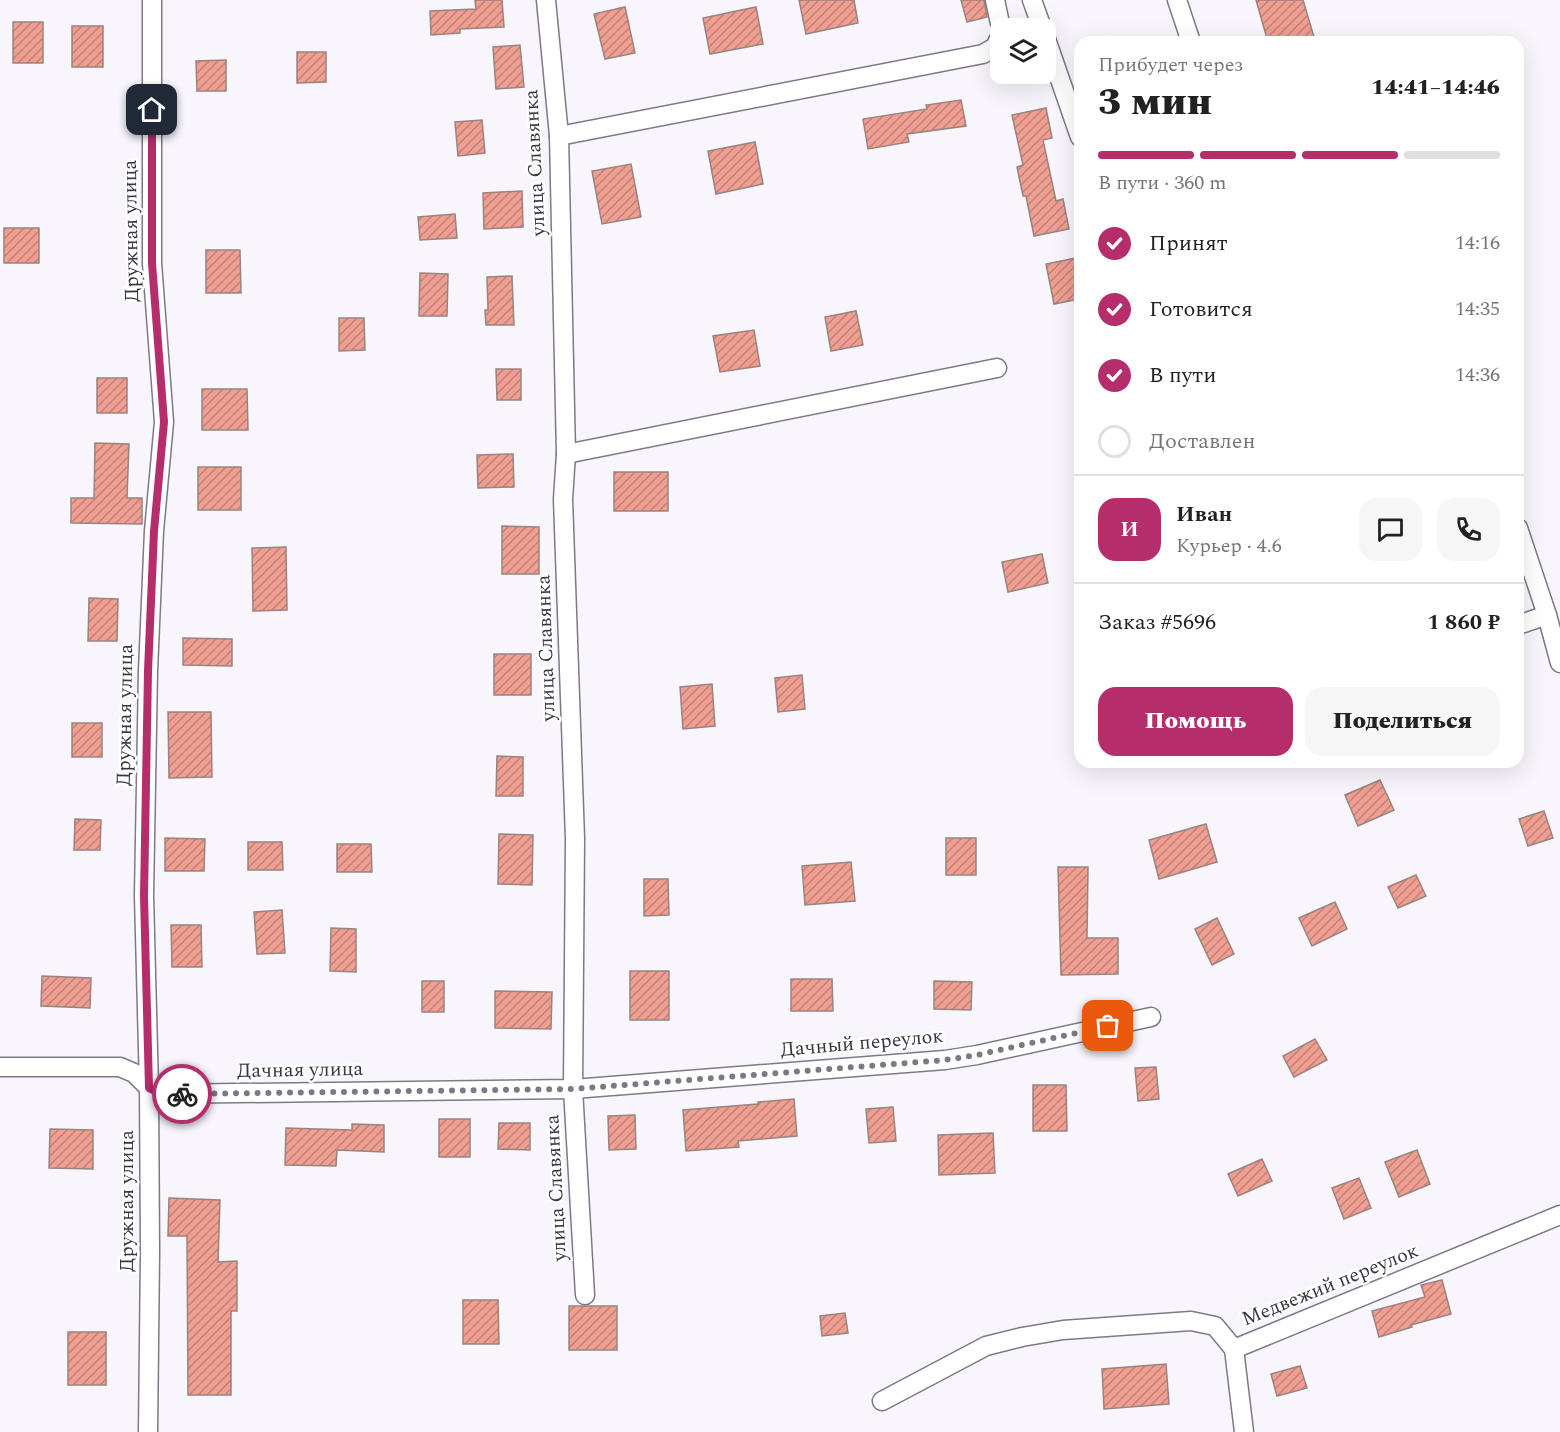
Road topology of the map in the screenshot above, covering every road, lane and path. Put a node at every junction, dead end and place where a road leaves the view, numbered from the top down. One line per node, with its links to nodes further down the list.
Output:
1 (152, 0): 21 (street, Дружная улица)
2 (546, 0): 12 (street, улица Славянка)
3 (995, 0): 6 (street)
4 (1032, 0): 7 (street)
5 (1177, 0): 8 (street)
6 (999, 18)
7 (1038, 18)
8 (1189, 36)
9 (990, 50): 12 (street)
10 (1056, 68): 11 (street)
11 (1074, 120)
12 (559, 136): 14 (street, улица Славянка)
13 (997, 368): 14 (street)
14 (566, 454): 22 (street, улица Славянка)
15 (1524, 546): 16 (street)
16 (1547, 615): 17 (street); 18 (street)
17 (1524, 623)
18 (1560, 663)
19 (1151, 1017): 22 (street, Дачный переулок)
20 (0, 1067): 21 (street, Дачная улица)
21 (149, 1088): 22 (street, Дачная улица); 27 (street, Дружная улица)
22 (573, 1089): 24 (street, улица Славянка)
23 (1560, 1215): 25 (street, Медвежий переулок)
24 (585, 1295)
25 (1234, 1349): 26 (street, Медвежий переулок); 28 (street)
26 (882, 1401)
27 (148, 1432)
28 (1244, 1432)

